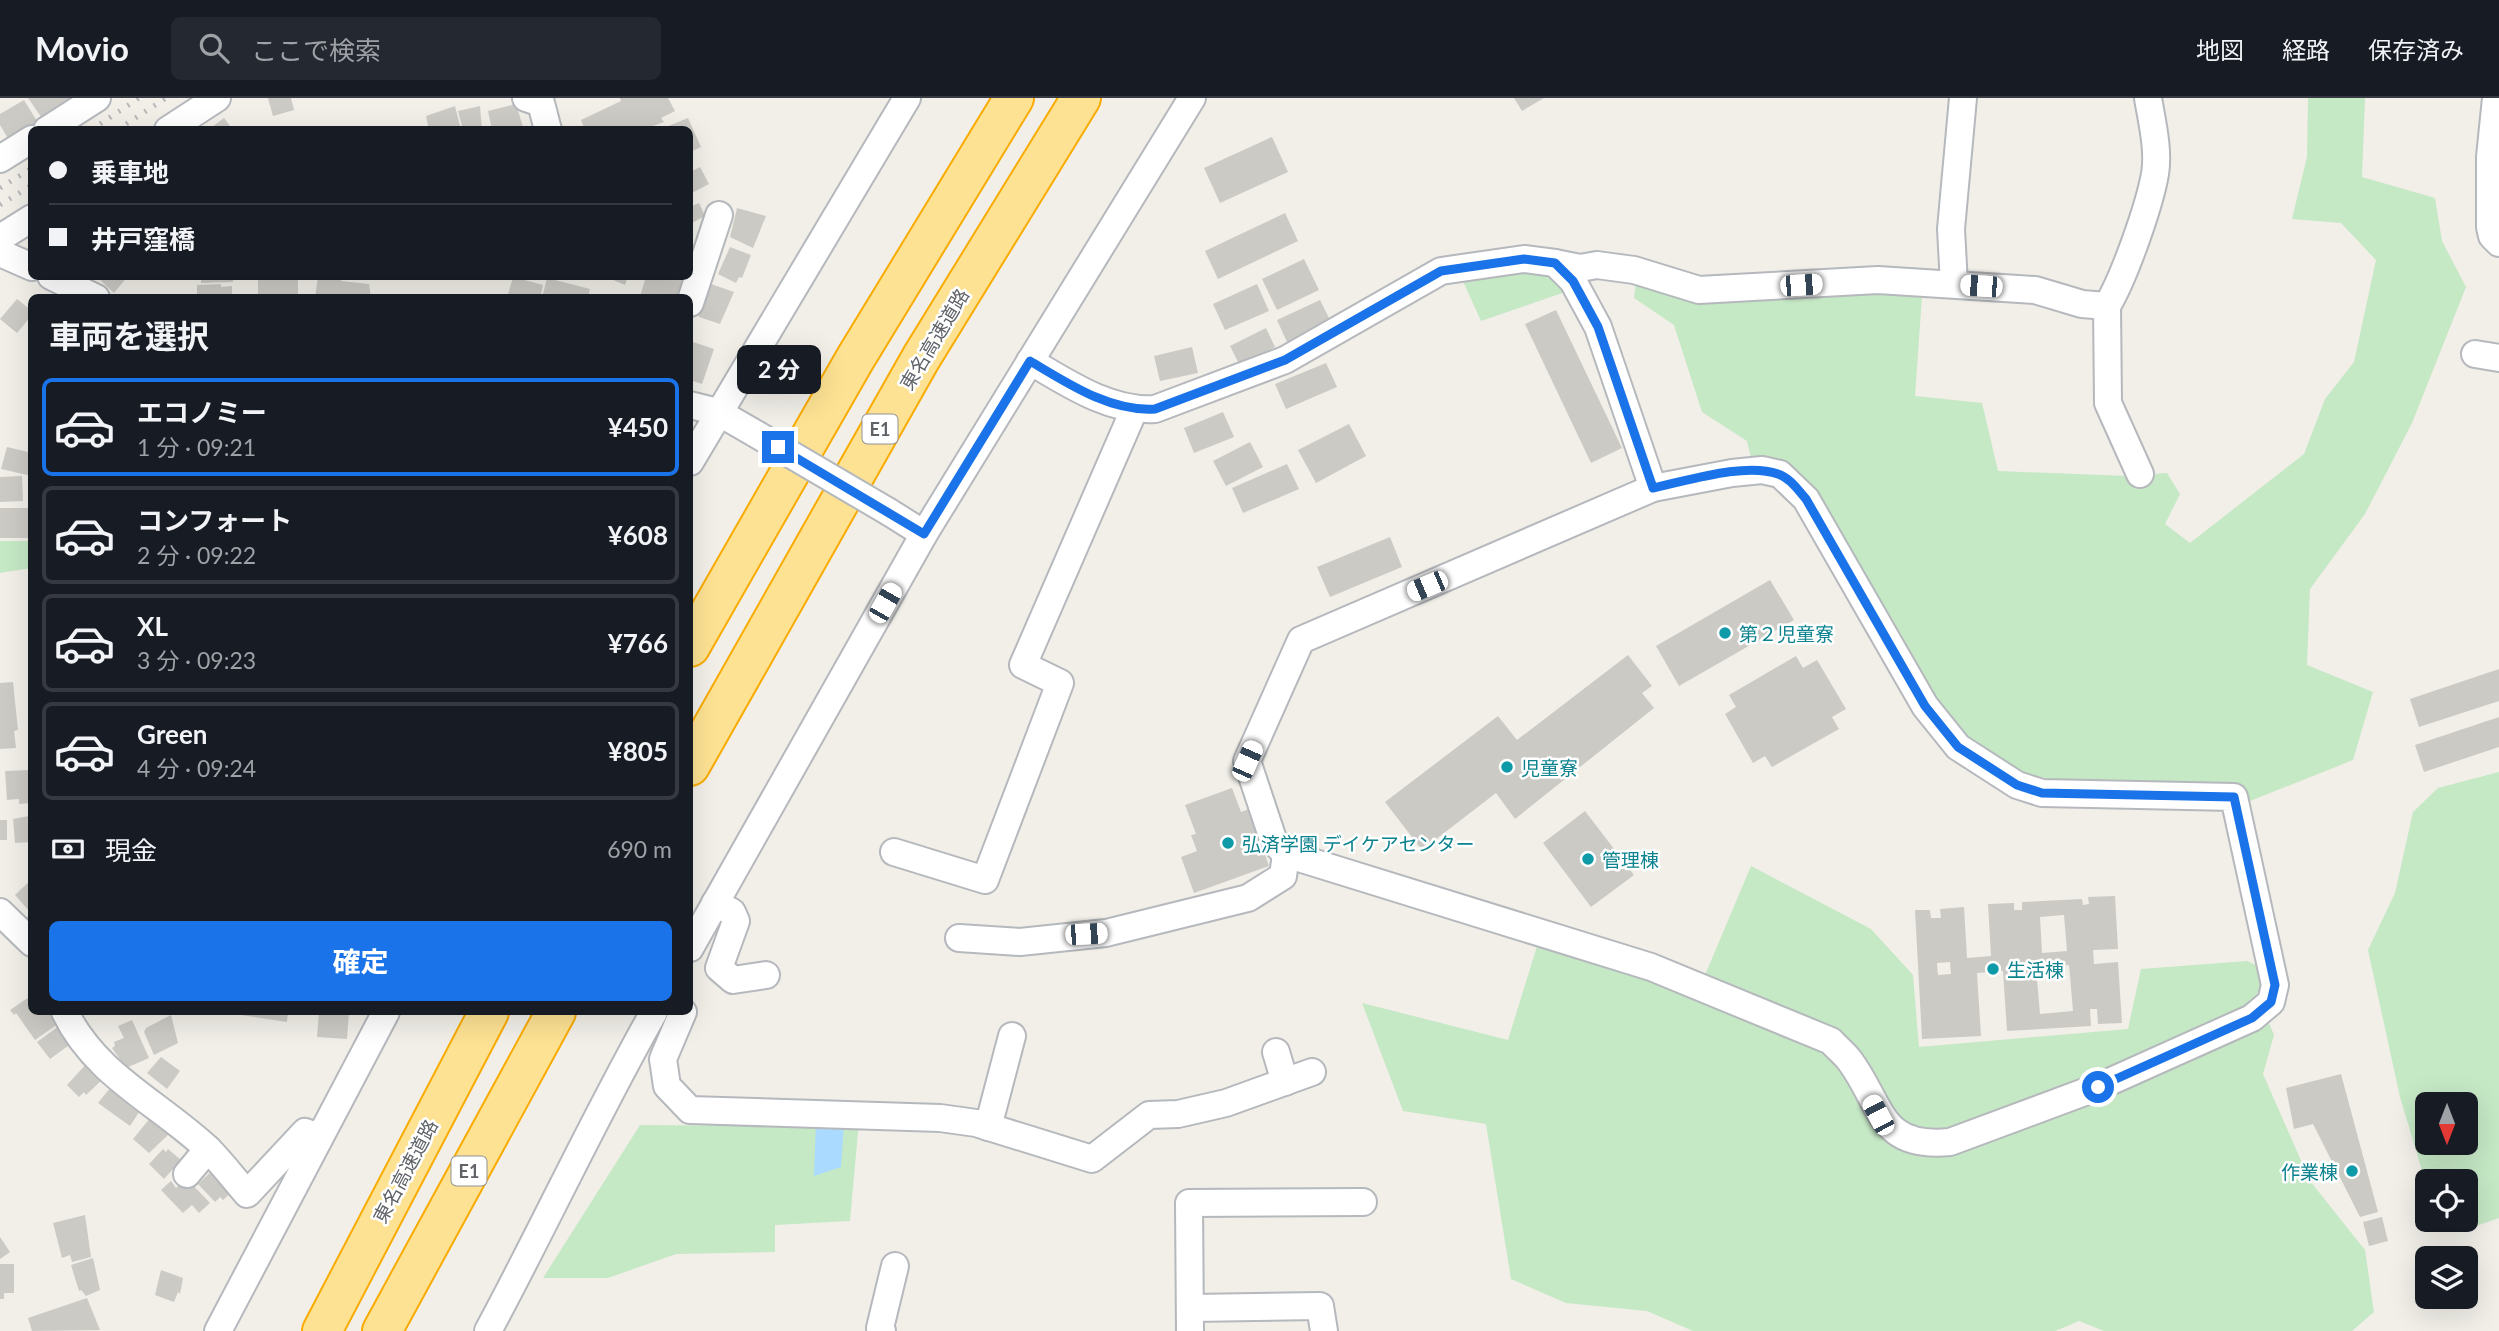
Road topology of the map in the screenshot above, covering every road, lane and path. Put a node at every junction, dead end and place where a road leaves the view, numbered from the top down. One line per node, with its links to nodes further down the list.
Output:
1 (97, 98): 11 (street)
2 (217, 98): 12 (street)
3 (526, 98): 13 (street)
4 (907, 98): 32 (street)
5 (1014, 98): 37 (highway)
6 (1081, 98): 38 (highway, 東名高速道路 / E1)
7 (1192, 98): 29 (street)
8 (1963, 98): 25 (street)
9 (2148, 98): 28 (street)
10 (2496, 98): 15 (street)
11 (53, 126)
12 (174, 126)
13 (547, 126)
14 (28, 142): 16 (street)
15 (2494, 157): 20 (street)
16 (0, 159)
17 (28, 220): 19 (street)
18 (707, 233): 27 (street)
19 (0, 238)
20 (2499, 243)
21 (0, 253): 23 (street)
22 (1555, 263): 25 (street); 31 (street); 35 (street)
23 (28, 265)
24 (59, 280): 26 (street)
25 (1954, 284): 28 (street)
26 (88, 294)
27 (692, 294)
28 (2107, 306): 34 (street)
29 (1030, 361): 31 (street); 36 (street)
30 (693, 406): 32 (street)
31 (1134, 410): 39 (street)
32 (718, 412): 33 (street); 36 (street, bridge)
33 (693, 456)
34 (2140, 474)
35 (1653, 488): 40 (street); 40 (street)
36 (924, 534): 41 (street)
37 (693, 642)
38 (693, 761)
39 (894, 852)
40 (1286, 854): 43 (street)
41 (705, 906): 45 (street); 46 (street)
42 (0, 912): 44 (street)
43 (958, 938)
44 (28, 939)
45 (693, 940)
46 (766, 975)
47 (67, 1015): 59 (street)
48 (384, 1015): 58 (street)
49 (487, 1015): 65 (highway, 東名高速道路)
50 (554, 1015): 66 (highway, E1)
51 (652, 1015): 67 (street)
52 (682, 1015): 57 (street)
53 (1012, 1036): 57 (street)
54 (1276, 1052): 56 (street)
55 (1312, 1072): 56 (street)
56 (1285, 1082): 57 (street)
57 (988, 1127)
58 (319, 1137): 59 (street); 64 (street)
59 (208, 1149): 60 (street)
60 (187, 1174)
61 (1363, 1202): 63 (street)
62 (895, 1266): 68 (street)
63 (1191, 1319): 69 (street)
64 (218, 1331)
65 (321, 1331)
66 (382, 1331)
67 (488, 1331)
68 (882, 1331)
69 (1324, 1331)

